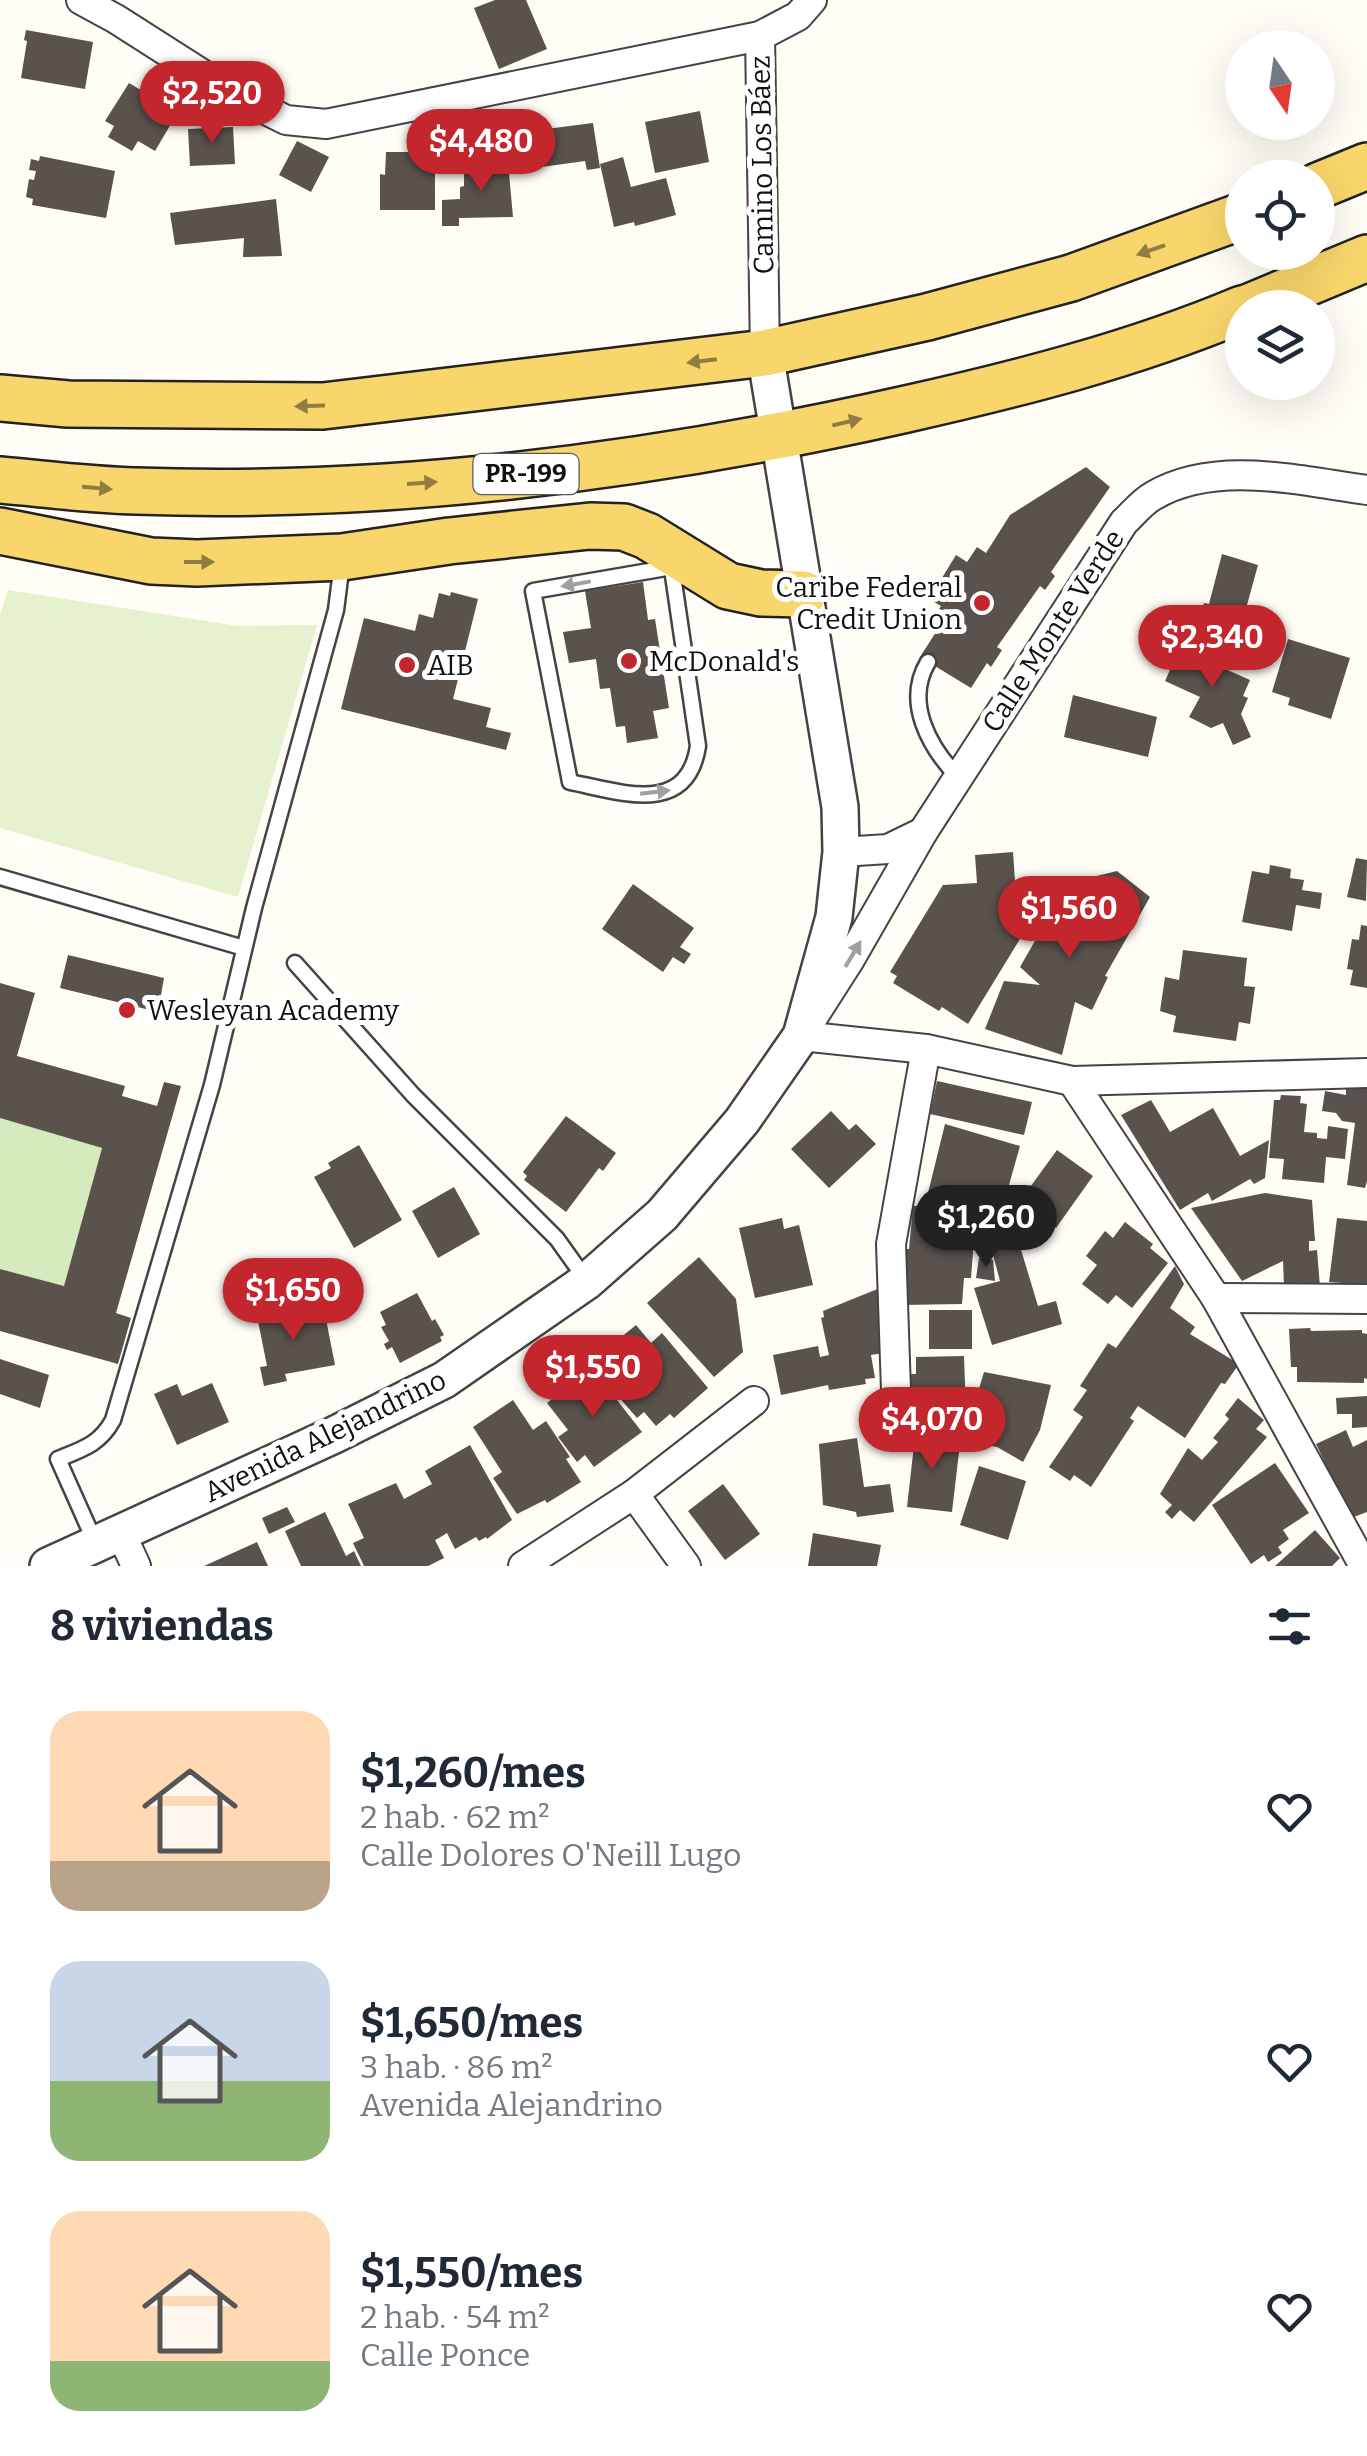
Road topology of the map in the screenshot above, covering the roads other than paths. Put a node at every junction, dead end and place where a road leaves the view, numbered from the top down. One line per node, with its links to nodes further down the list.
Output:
1 (81, 0): 3 (street, Camino Los Báez)
2 (805, 8): 3 (street)
3 (760, 36): 10 (street, Camino Los Báez)
4 (1367, 166): 5 (main road)
5 (1335, 179)
6 (1225, 222): 10 (main road, one-way to 10)
7 (1367, 258): 8 (main road, PR-199)
8 (1289, 290)
9 (1225, 315): 12 (main road, PR-199, one-way to 9)
10 (765, 353): 11 (main road, one-way to 11); 12 (street, Avenida Alejandrino)
11 (0, 398)
12 (778, 438): 13 (main road, PR-199, one-way to 12); 18 (street, Avenida Alejandrino)
13 (0, 480)
14 (1367, 490): 20 (street, Calle Monte Verde)
15 (0, 531): 16 (main road, one-way to 16)
16 (342, 557): 17 (main road); 24 (lane)
17 (670, 558): 17 (lane, one-way to 17); 18 (main road)
18 (803, 594): 22 (street, Avenida Alejandrino)
19 (928, 662): 20 (lane)
20 (958, 777): 21 (street, Calle Monte Verde)
21 (923, 832): 22 (street); 26 (street, Calle Monte Verde, one-way to 21)
22 (841, 852): 26 (street, Avenida Alejandrino)
23 (0, 877): 24 (lane)
24 (244, 948): 36 (lane)
25 (295, 963): 30 (lane)
26 (800, 1036): 27 (street); 30 (street, Avenida Alejandrino)
27 (926, 1050): 29 (street); 34 (street)
28 (1367, 1073): 29 (street)
29 (1072, 1081): 31 (street)
30 (588, 1282): 36 (street, Avenida Alejandrino)
31 (1216, 1298): 32 (street); 37 (street)
32 (1367, 1299)
33 (754, 1401): 35 (street)
34 (897, 1420)
35 (634, 1494): 40 (street); 41 (street)
36 (108, 1539): 38 (street, Avenida Alejandrino); 39 (street)
37 (1363, 1556)
38 (48, 1566)
39 (136, 1566)
40 (524, 1566)
41 (686, 1566)

